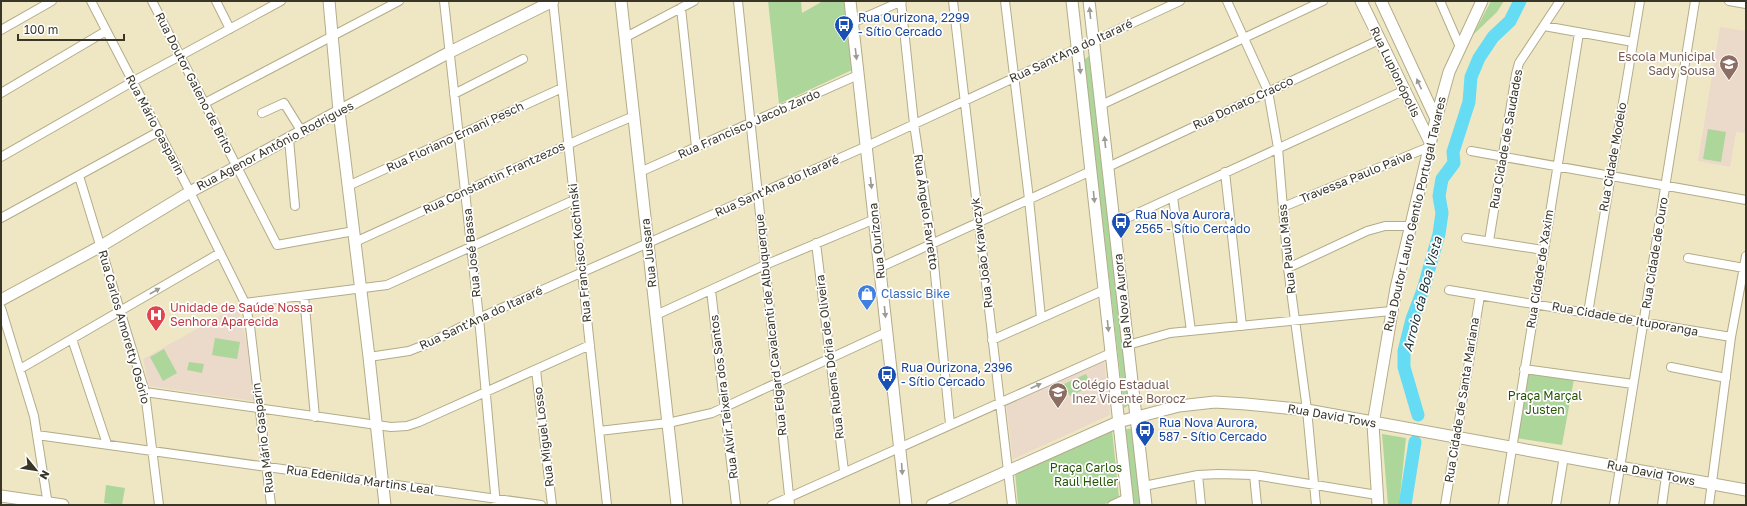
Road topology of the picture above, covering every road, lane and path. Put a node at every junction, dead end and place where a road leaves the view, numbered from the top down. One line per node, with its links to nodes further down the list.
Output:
1 (52, 1): 35 (street)
2 (91, 1): 36 (street, Rua Mário Gasparin)
3 (152, 1): 47 (street, Rua Doutor Galeno de Brito)
4 (216, 1): 34 (street)
5 (280, 1): 34 (street)
6 (329, 1): 38 (street)
7 (399, 1): 38 (street)
8 (444, 1): 46 (street, Rua José Bassa)
9 (553, 1): 46 (street, Rua Agenor Antônio Rodrigues); 52 (street, Rua Francisco Kochinski)
10 (621, 1): 39 (street, Rua Jussara)
11 (694, 1): 31 (street)
12 (738, 1): 64 (street, Rua Edgard Cavalcanti de Albuquerque)
13 (850, 1): 32 (street, Rua Ourizona)
14 (902, 1): 32 (street); 65 (street, Rua Ângelo Favretto)
15 (954, 1): 57 (street, Rua João Krawczyk)
16 (1005, 1): 50 (street)
17 (1072, 1): 45 (street, Rua Nova Aurora)
18 (1089, 1): 42 (street, Rua Nova Aurora, one-way to 18)
19 (1180, 1): 42 (street, Rua Sant'Ana do Itararé)
20 (1227, 1): 40 (street, Rua Paulo Mass)
21 (1323, 1): 40 (street)
22 (1361, 1): 41 (street, Rua Lupionópolis)
23 (1381, 1): 63 (street, Rua Lupionópolis, one-way to 23)
24 (1440, 1): 44 (street)
25 (1482, 1): 44 (street, Rua Doutor Lauro Gentio Portugal Tavares)
26 (1560, 1): 33 (street, Rua Cidade de Saudades)
27 (1640, 1): 43 (street, Rua Cidade Modelo)
28 (1695, 1): 87 (street, Rua Cidade de Ouro)
29 (1729, 1): 30 (street)
30 (1746, 4)
31 (681, 8): 39 (street); 73 (street)
32 (852, 23): 49 (street, Rua Ourizona, one-way to 49)
33 (1544, 26): 37 (street); 77 (street, Rua Cidade de Saudades)
34 (230, 29): 47 (street)
35 (1, 30)
36 (106, 31): 51 (street, Rua Mário Gasparin); 55 (street)
37 (1579, 33): 43 (street); 80 (street, Rua Cidade de Xaxim)
38 (332, 36): 58 (street); 60 (street)
39 (626, 37): 62 (street, Rua Jussara)
40 (1244, 38): 53 (street, Rua Paulo Mass); 59 (street)
41 (1379, 40): 53 (street, Rua Donato Cracco); 54 (street, Rua Lupionópolis)
42 (1094, 41): 45 (street, Rua Sant'Ana do Itararé); 59 (street, Rua Nova Aurora)
43 (1633, 42): 85 (street, Rua Cidade Modelo)
44 (1460, 47): 63 (street, Rua Doutor Lauro Gentio Portugal Tavares)
45 (1078, 49): 50 (street, Rua Sant'Ana do Itararé); 81 (street, Rua Nova Aurora, one-way to 81)
46 (450, 52): 56 (street, Rua José Bassa); 60 (street, Rua Agenor Antônio Rodrigues)
47 (181, 56): 51 (street); 58 (street, Rua Doutor Galeno de Brito)
48 (523, 60): 56 (street)
49 (858, 75): 64 (street, Rua Francisco Jacob Zardo); 72 (street, Rua Ourizona)
50 (1013, 78): 57 (street, Rua Sant'Ana do Itararé); 92 (street)
51 (132, 82): 66 (street, Rua Mário Gasparin); 76 (street)
52 (562, 88): 68 (street, Rua Floriano Ernani Pesch); 70 (street, Rua Francisco Kochinski)
53 (1268, 91): 74 (street, Rua Paulo Mass); 79 (street, Rua Donato Cracco)
54 (1403, 91): 71 (street, Rua Lupionópolis); 74 (street)
55 (1, 93)
56 (454, 94): 68 (street, Rua José Bassa)
57 (964, 101): 65 (street, Rua Sant'Ana do Itararé); 99 (street, Rua João Krawczyk)
58 (205, 103): 78 (street, Rua Doutor Galeno de Brito)
59 (1101, 105): 79 (street, Rua Nova Aurora, one-way to 59)
60 (339, 111): 67 (street, Rua Agenor Antônio Rodrigues); 86 (street)
61 (262, 113): 67 (street)
62 (634, 116): 70 (street, Rua Constantin Frantzezos); 82 (street, Rua Jussara)
63 (1436, 119): 71 (street, Rua Doutor Lauro Gentio Portugal Tavares)
64 (750, 124): 73 (street, Rua Francisco Jacob Zardo); 90 (street, Rua Edgard Cavalcanti de Albuquerque)
65 (914, 124): 72 (street, Rua Sant'Ana do Itararé); 107 (street, Rua Ângelo Favretto)
66 (158, 132): 84 (street); 88 (street, Rua Mário Gasparin)
67 (302, 132): 69 (street, Rua Agenor Antônio Rodrigues)
68 (459, 136): 86 (street, Rua Floriano Ernani Pesch); 89 (street, Rua José Bassa)
69 (289, 138): 78 (street, Rua Agenor Antônio Rodrigues); 95 (street)
70 (568, 143): 89 (street, Rua Constantin Frantzezos); 93 (street, Rua Francisco Kochinski)
71 (1429, 145): 96 (street, Travessa Paulo Paiva); 101 (street, Rua Doutor Lauro Gentio Portugal Tavares)
72 (867, 146): 90 (street, Rua Sant'Ana do Itararé); 98 (street, Rua Ourizona, one-way to 98)
73 (696, 148): 82 (street, Rua Francisco Jacob Zardo)
74 (1278, 148): 83 (street); 96 (street, Rua Paulo Mass)
75 (1471, 151): 77 (street)
76 (1, 157)
77 (1503, 158): 80 (street); 104 (street, Rua Cidade de Saudades)
78 (237, 167): 88 (street, Rua Agenor Antônio Rodrigues); 102 (street, Rua Doutor Galeno de Brito)
79 (1108, 167): 100 (street, Rua Nova Aurora)
80 (1557, 167): 85 (street); 110 (street, Rua Cidade de Xaxim)
81 (1091, 171): 92 (street); 114 (street, Rua Nova Aurora, one-way to 114)
82 (640, 172): 105 (street, Rua Jussara)
83 (1225, 172): 91 (street); 139 (street)
84 (79, 176): 97 (street); 108 (street, Rua Carlos Amoretty Osório)
85 (1610, 176): 87 (street); 133 (street, Rua Cidade Modelo)
86 (348, 186): 102 (street)
87 (1665, 186): 94 (street); 138 (street, Rua Cidade de Ouro)
88 (190, 192): 108 (street, Rua Agenor Antônio Rodrigues); 111 (street, Rua Mário Gasparin)
89 (465, 193): 102 (street, Rua Constantin Frantzezos); 109 (street, Rua José Bassa)
90 (757, 194): 105 (street, Rua Sant'Ana do Itararé); 116 (street, Rua Edgard Cavalcanti de Albuquerque)
91 (1173, 197): 100 (street); 140 (street)
92 (1029, 199): 99 (street); 136 (street)
93 (574, 200): 109 (street); 120 (street, Rua Francisco Kochinski)
94 (1746, 200)
95 (295, 206)
96 (1283, 207): 118 (street, Rua Paulo Mass)
97 (1, 218)
98 (875, 219): 106 (street); 117 (street, Rua Ourizona)
99 (978, 223): 107 (street); 144 (street, Rua João Krawczyk)
100 (1114, 224): 112 (street, Rua Nova Aurora)
101 (1410, 226): 118 (street); 132 (street, Rua Doutor Lauro Gentio Portugal Tavares)
102 (354, 236): 121 (street)
103 (1466, 238): 104 (street)
104 (1489, 241): 110 (street)
105 (648, 243): 120 (street, Rua Sant'Ana do Itararé); 134 (street, Rua Jussara)
106 (816, 243): 116 (street); 149 (street, Rua Rubens Dória de Oliveira)
107 (932, 244): 117 (street); 167 (street, Rua Ângelo Favretto)
108 (101, 246): 127 (street, Rua Agenor Antônio Rodrigues); 131 (street, Rua Carlos Amoretty Osório)
109 (471, 247): 121 (street); 135 (street, Rua José Bassa)
110 (1543, 250): 129 (street, Rua Cidade de Xaxim)
111 (220, 253): 128 (street, Rua Mário Gasparin); 131 (street, one-way to 111)
112 (1118, 255): 114 (street); 146 (street, Rua Nova Aurora)
113 (1746, 256): 119 (street)
114 (1100, 257): 123 (street, Rua Nova Aurora)
115 (1688, 258): 119 (street)
116 (765, 265): 122 (street); 155 (street, Rua Edgard Cavalcanti de Albuquerque)
117 (880, 267): 141 (street, Rua Ourizona, one-way to 141)
118 (1288, 268): 137 (street, Rua Paulo Mass)
119 (1744, 268): 142 (street)
120 (582, 272): 135 (street, Rua Sant'Ana do Itararé); 145 (street, Rua Francisco Kochinski)
121 (360, 289): 125 (street); 148 (street)
122 (711, 290): 134 (street); 160 (street, Rua Alvir Teixeira dos Santos)
123 (1104, 290): 136 (street); 147 (street, Rua Nova Aurora, one-way to 147)
124 (1449, 290): 126 (street, Rua Cidade de Ituporanga)
125 (304, 296): 128 (street); 163 (street)
126 (1480, 296): 129 (street, Rua Cidade de Ituporanga); 172 (street, Rua Cidade de Santa Mariana)
127 (1, 300)
128 (245, 303): 161 (street, Rua Mário Gasparin)
129 (1535, 304): 133 (street, Rua Cidade de Ituporanga); 151 (street, Rua Cidade de Xaxim)
130 (1, 308): 152 (street)
131 (121, 310): 143 (street); 157 (street, Rua Carlos Amoretty Osório)
132 (1391, 311): 137 (street); 168 (street, Rua Doutor Lauro Gentio Portugal Tavares)
133 (1588, 313): 138 (street, Rua Cidade de Ituporanga)
134 (656, 315): 166 (street, Rua Jussara)
135 (479, 318): 148 (street, Rua Sant'Ana do Itararé); 158 (street, Rua José Bassa)
136 (1041, 318): 144 (street)
137 (1295, 319): 139 (street); 162 (street, Rua Paulo Mass)
138 (1643, 323): 142 (street, Rua Cidade de Ituporanga); 156 (street, Rua Cidade de Ouro)
139 (1242, 326): 140 (street)
140 (1191, 331): 146 (street)
141 (887, 332): 149 (street); 174 (street, Rua Ourizona)
142 (1731, 337): 154 (street)
143 (72, 339): 152 (street); 173 (street)
144 (992, 340): 159 (street, Rua João Krawczyk)
145 (590, 345): 153 (street); 170 (street, Rua Francisco Kochinski)
146 (1128, 345): 164 (street, Rua Nova Aurora)
147 (1111, 353): 159 (street, one-way to 147); 165 (street, Rua Nova Aurora)
148 (369, 357): 169 (street)
149 (830, 359): 155 (street); 181 (street, Rua Rubens Dória de Oliveira)
150 (1671, 367): 154 (street)
151 (1524, 368): 156 (street); 175 (street, Rua Cidade de Xaxim)
152 (20, 369): 171 (street)
153 (536, 370): 158 (street); 201 (street, Rua Miguel Losso)
154 (1726, 378): 187 (street)
155 (777, 383): 160 (street); 192 (street, Rua Edgard Cavalcanti de Albuquerque)
156 (1633, 384): 179 (street, Rua Cidade de Ouro)
157 (145, 392): 161 (street); 176 (street, Rua Carlos Amoretty Osório)
158 (486, 393): 169 (street); 193 (street, Rua José Bassa)
159 (1000, 401): 167 (street); 180 (street, Rua João Krawczyk)
160 (725, 407): 166 (street); 204 (street, Rua Alvir Teixeira dos Santos)
161 (260, 409): 163 (street); 178 (street, Rua Mário Gasparin)
162 (1307, 410): 164 (street, Rua David Tows); 168 (street, Rua David Tows); 186 (street, Rua Paulo Mass)
163 (315, 417): 169 (street)
164 (1136, 417): 165 (street, Rua David Tows); 188 (street, Rua Nova Aurora)
165 (1118, 422): 180 (street, Rua David Tows); 194 (street, Rua Nova Aurora)
166 (668, 423): 170 (street); 203 (street, Rua Jussara)
167 (950, 424): 174 (street)
168 (1373, 424): 172 (street, Rua David Tows); 191 (street, Rua Doutor Lauro Gentio Portugal Tavares)
169 (375, 425): 185 (street)
170 (599, 431): 202 (street, Rua Francisco Kochinski)
171 (37, 435): 173 (street, Rua Edenilda Martins Leal); 195 (street)
172 (1456, 438): 175 (street, Rua David Tows); 214 (street, Rua Cidade de Santa Mariana)
173 (107, 444): 176 (street, Rua Edenilda Martins Leal)
174 (900, 446): 181 (street); 206 (street, Rua Ourizona, one-way to 206)
175 (1511, 447): 177 (street, Rua David Tows); 215 (street, Rua Cidade de Xaxim)
176 (154, 450): 178 (street, Rua Edenilda Martins Leal); 197 (street, Rua Carlos Amoretty Osório)
177 (1564, 456): 179 (street, Rua David Tows); 216 (street)
178 (267, 466): 185 (street, Rua Edenilda Martins Leal); 198 (street, Rua Mário Gasparin)
179 (1620, 467): 184 (street, Rua David Tows); 217 (street, Rua Cidade de Ouro)
180 (1008, 470): 207 (street, Rua David Tows); 208 (street, Rua João Krawczyk)
181 (844, 471): 192 (street)
182 (1254, 475): 183 (street); 186 (street); 212 (street)
183 (1198, 476): 188 (street); 211 (street)
184 (1666, 476): 187 (street, Rua David Tows); 218 (street)
185 (383, 482): 193 (street, Rua Edenilda Martins Leal); 199 (street)
186 (1313, 484): 191 (street); 213 (street, Rua Paulo Mass)
187 (1712, 484): 189 (street, Rua David Tows); 219 (street)
188 (1144, 486): 210 (street, Rua Nova Aurora)
189 (1746, 490)
190 (1, 496): 195 (street)
191 (1377, 500)
192 (790, 501): 205 (street)
193 (496, 502): 200 (street, Rua Edenilda Martins Leal)
194 (1128, 502): 209 (street)
195 (47, 504): 196 (street)
196 (63, 505)
197 (159, 505)
198 (272, 505)
199 (385, 505)
200 (541, 505)
201 (552, 505)
202 (607, 505)
203 (677, 505)
204 (736, 505)
205 (772, 505)
206 (906, 505)
207 (932, 505)
208 (1012, 505)
209 (1112, 505)
210 (1146, 505)
211 (1201, 505)
212 (1257, 505)
213 (1316, 505)
214 (1445, 505)
215 (1503, 505)
216 (1556, 505)
217 (1614, 505)
218 (1662, 505)
219 (1709, 505)

